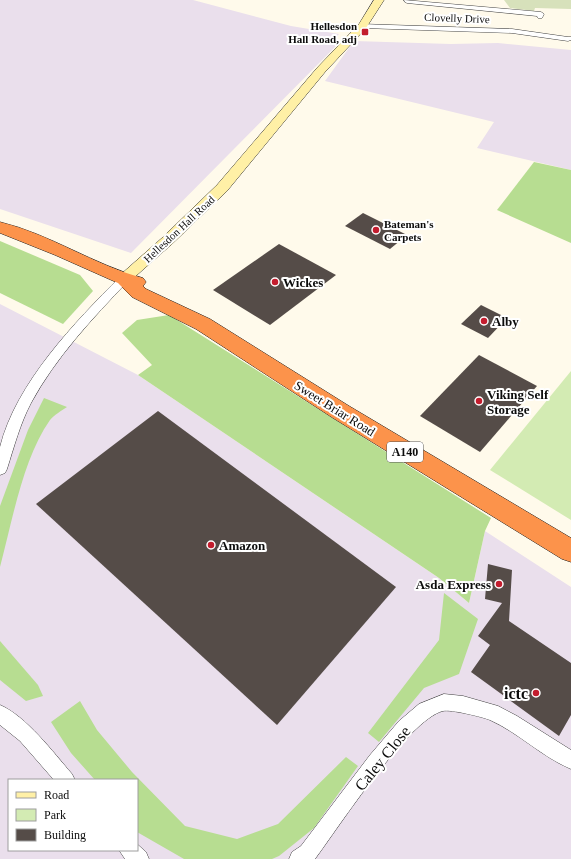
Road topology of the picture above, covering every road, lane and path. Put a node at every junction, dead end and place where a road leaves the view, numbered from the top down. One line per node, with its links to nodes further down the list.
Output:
1 (379, 0): 6 (street, Hellesdon Hall Road)
2 (407, 1): 3 (street)
3 (421, 1): 4 (street)
4 (485, 9): 5 (street); 7 (street)
5 (541, 14)
6 (363, 26): 7 (street, Clovelly Drive); 10 (street, Hellesdon Hall Road)
7 (480, 31): 8 (street, Clovelly Drive)
8 (568, 39)
9 (0, 227): 10 (highway, Sweet Briar Road / A140)
10 (124, 279): 11 (street, Hellesdon Hall Road); 13 (highway, Sweet Briar Road / A140)
11 (3, 451): 12 (street, Hellesdon Hall Road)
12 (0, 469)
13 (571, 551)
14 (0, 714): 16 (street)
15 (571, 760): 19 (street, Caley Close)
16 (65, 779)
17 (130, 851): 18 (street)
18 (139, 859)
19 (299, 859)

